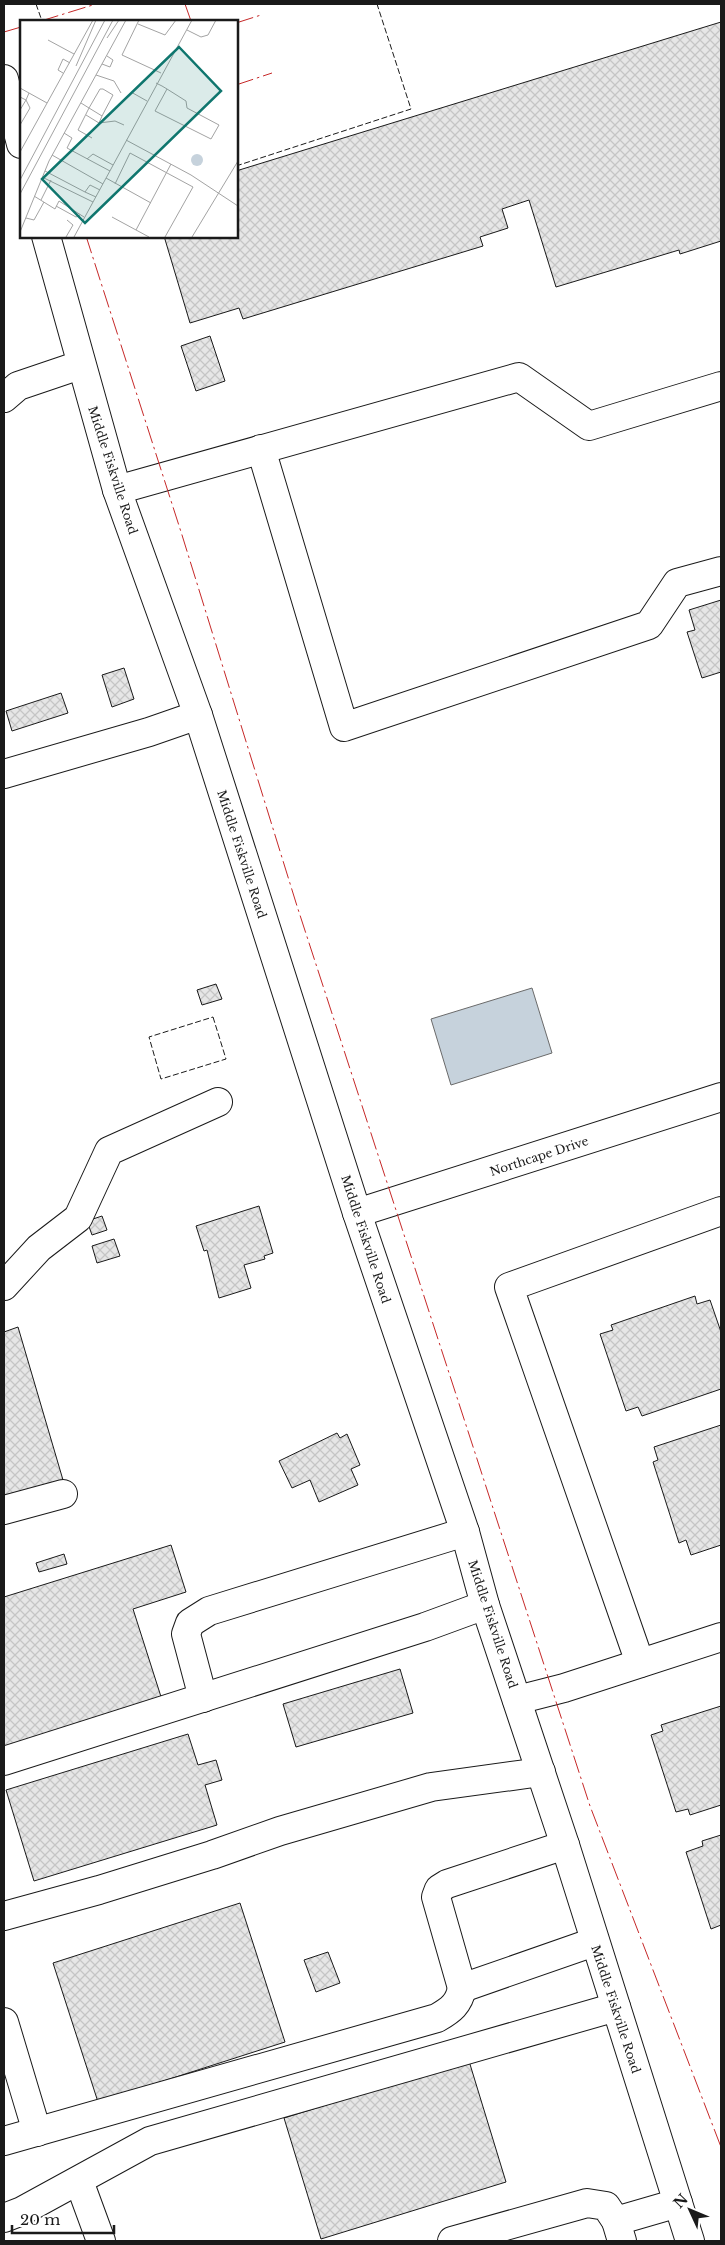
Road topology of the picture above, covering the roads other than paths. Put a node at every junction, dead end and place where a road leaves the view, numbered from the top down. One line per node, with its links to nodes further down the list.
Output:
1 (4, 79): 2 (street)
2 (20, 140)
3 (47, 238): 4 (street, Middle Fiskville Road)
4 (80, 365): 6 (street); 8 (street, Middle Fiskville Road)
5 (721, 386): 7 (street)
6 (4, 398)
7 (261, 449): 8 (street); 9 (street)
8 (118, 490): 10 (street, Middle Fiskville Road)
9 (721, 571)
10 (198, 715): 11 (street); 15 (street, Middle Fiskville Road)
11 (4, 774)
12 (721, 1097): 15 (street, Northcape Drive)
13 (218, 1102): 16 (street)
14 (721, 1210): 22 (street)
15 (357, 1213): 19 (street, Middle Fiskville Road)
16 (4, 1286)
17 (63, 1494): 18 (street)
18 (4, 1510)
19 (465, 1532): 20 (street, Middle Fiskville Road); 23 (street)
20 (485, 1605): 23 (street); 24 (street, Middle Fiskville Road)
21 (721, 1637): 22 (street)
22 (640, 1663): 24 (street)
23 (203, 1698): 25 (street)
24 (518, 1700): 26 (street, Middle Fiskville Road)
25 (4, 1761)
26 (541, 1772): 27 (street, Middle Fiskville Road); 28 (street)
27 (565, 1845): 29 (street, Middle Fiskville Road); 30 (street)
28 (4, 1916)
29 (594, 1942): 30 (street); 31 (street, Middle Fiskville Road)
30 (462, 1988): 33 (street)
31 (616, 2007): 35 (street); 36 (street, Middle Fiskville Road)
32 (4, 2022): 33 (street)
33 (37, 2132): 34 (street)
34 (4, 2142)
35 (79, 2181): 37 (street); 39 (street)
36 (678, 2203): 38 (street); 41 (street, Middle Fiskville Road)
37 (4, 2218)
38 (619, 2231): 40 (street)
39 (101, 2241)
40 (452, 2241)
41 (690, 2241)

